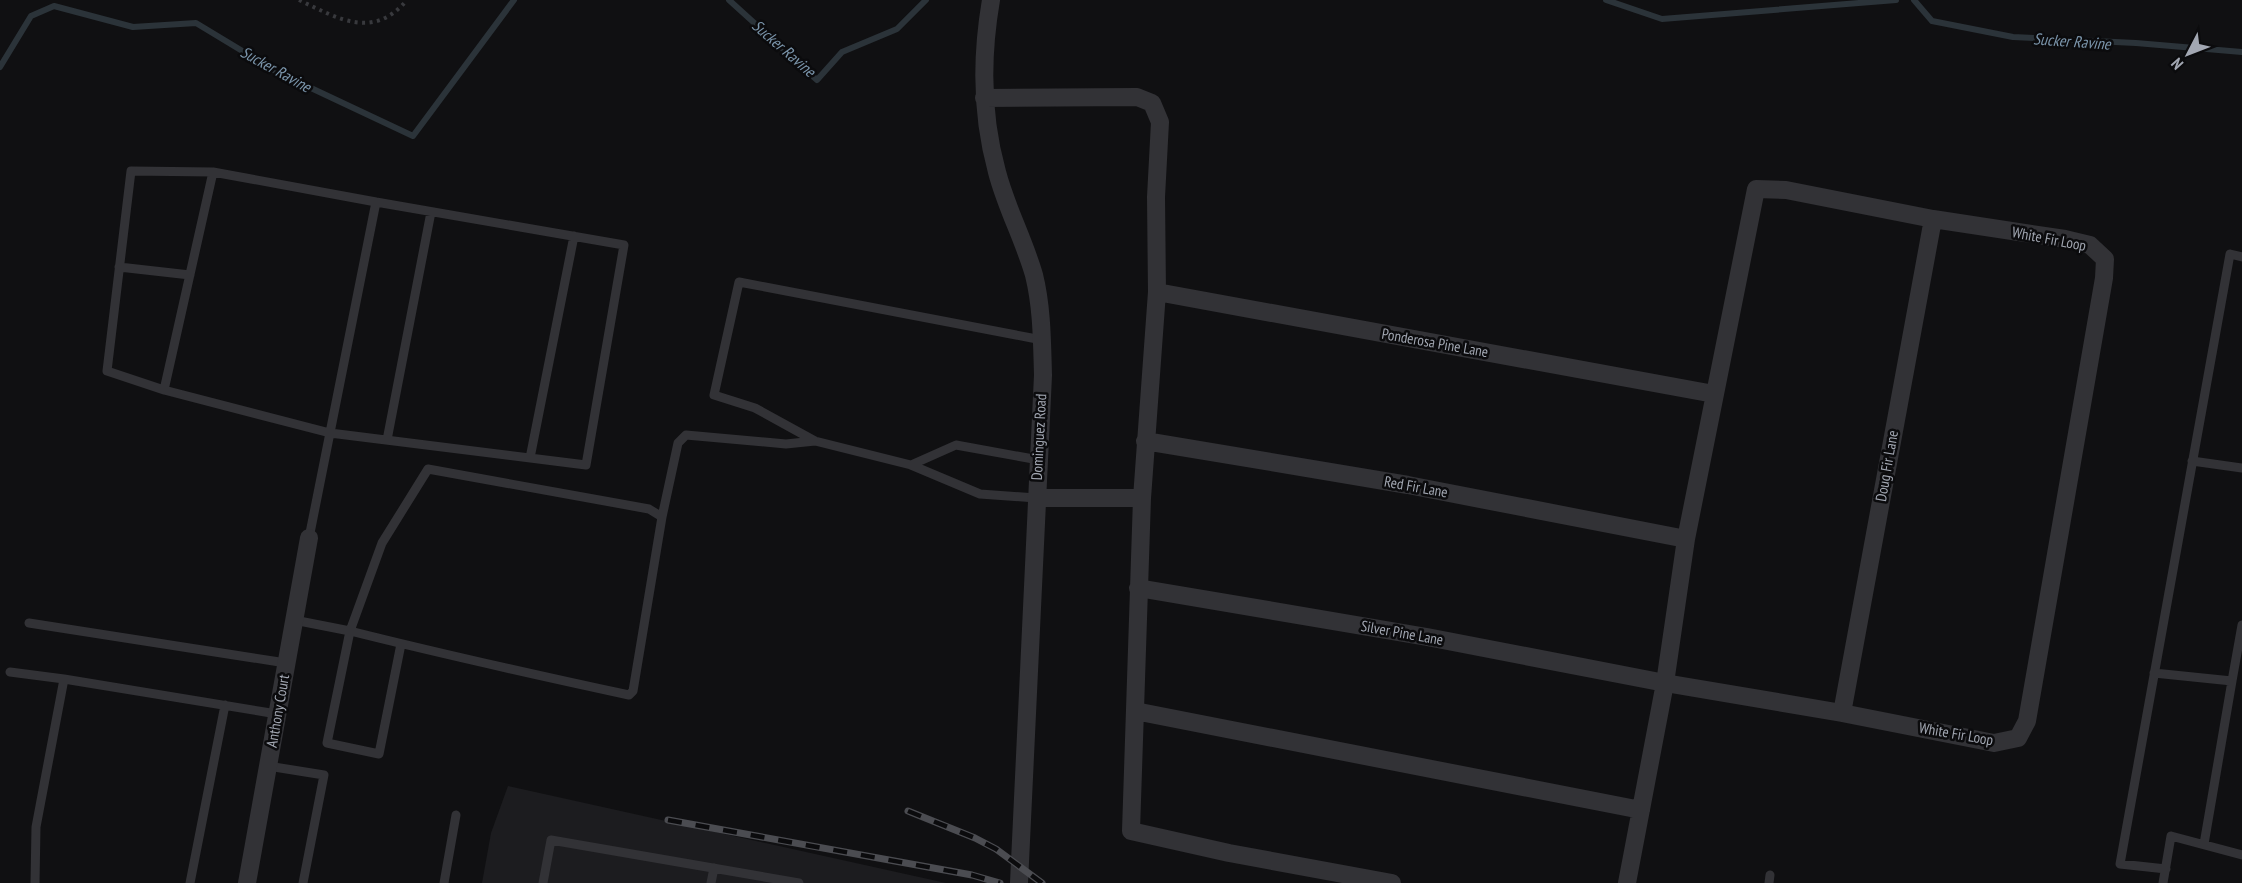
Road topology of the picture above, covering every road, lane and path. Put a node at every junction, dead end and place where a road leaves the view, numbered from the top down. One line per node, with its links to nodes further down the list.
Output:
1 (299, 0): 2 (path)
2 (407, 0)
3 (992, 0): 4 (street, Dominguez Road)
4 (984, 98): 13 (street); 14 (street, Dominguez Road)
5 (213, 172): 6 (lane); 11 (lane); 12 (lane)
6 (376, 202): 7 (lane); 17 (lane)
7 (431, 212): 9 (lane); 18 (lane)
8 (1933, 219): 16 (street, White Fir Loop); 45 (street, Doug Fir Lane); 45 (street, White Fir Loop)
9 (574, 236): 21 (lane); 21 (lane)
10 (2242, 257): 23 (lane)
11 (119, 267): 12 (lane); 15 (lane)
12 (190, 275): 15 (lane)
13 (1156, 292): 16 (street, Ponderosa Pine Lane); 20 (street)
14 (1042, 340): 19 (lane); 22 (street, Dominguez Road)
15 (164, 390): 17 (lane)
16 (1714, 394): 30 (street, White Fir Loop)
17 (330, 433): 18 (lane); 29 (lane)
18 (387, 440): 21 (lane)
19 (815, 441): 24 (lane); 28 (lane)
20 (1145, 441): 27 (street); 30 (street, Red Fir Lane)
21 (530, 458)
22 (1039, 460): 24 (lane); 26 (street, Dominguez Road)
23 (2192, 461): 25 (lane); 39 (lane)
24 (911, 465): 26 (lane)
25 (2242, 468)
26 (1036, 498): 27 (street); 62 (street, Dominguez Road)
27 (1142, 498): 31 (street)
28 (662, 517): 35 (lane); 36 (lane)
29 (309, 538): 32 (street, Anthony Court)
30 (1686, 539): 42 (street, White Fir Loop)
31 (1138, 588): 42 (street, Silver Pine Lane); 44 (street)
32 (294, 620): 35 (lane); 37 (street, Anthony Court)
33 (29, 623): 37 (lane)
34 (2242, 625): 41 (lane)
35 (350, 631): 36 (lane); 36 (lane)
36 (401, 644)
37 (286, 663): 46 (street, Anthony Court)
38 (10, 672): 40 (lane)
39 (2154, 673): 41 (lane); 53 (lane)
40 (64, 679): 43 (lane); 54 (lane)
41 (2232, 681): 50 (lane)
42 (1665, 683): 45 (street, White Fir Loop); 48 (street)
43 (225, 705): 46 (lane); 55 (lane)
44 (1135, 711): 48 (street); 63 (street)
45 (1842, 713)
46 (277, 714): 47 (street, Anthony Court)
47 (268, 766): 56 (street, Anthony Court); 57 (lane)
48 (1641, 810): 64 (street)
49 (456, 815): 58 (lane)
50 (2204, 844): 51 (lane); 53 (lane)
51 (2242, 855)
52 (714, 868): 59 (lane); 60 (lane); 61 (lane)
53 (2166, 869): 65 (lane)
54 (35, 883)
55 (190, 883)
56 (247, 883)
57 (303, 883)
58 (444, 883)
59 (543, 883)
60 (711, 883)
61 (799, 883)
62 (1019, 883)
63 (1392, 883)
64 (1627, 883)
65 (2163, 883)

